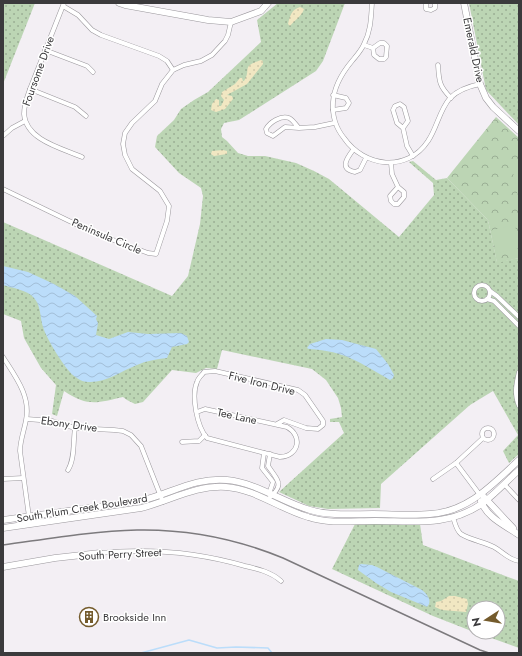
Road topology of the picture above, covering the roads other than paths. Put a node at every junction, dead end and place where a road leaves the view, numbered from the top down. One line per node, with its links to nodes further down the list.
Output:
1 (119, 3): 8 (street)
2 (268, 3): 8 (street)
3 (372, 3): 9 (street)
4 (426, 3): 5 (street)
5 (435, 3)
6 (464, 3): 15 (street, Emerald Drive)
7 (63, 4): 11 (street, Foursome Drive); 13 (street)
8 (231, 22): 13 (street)
9 (364, 45): 10 (street); 17 (street)
10 (373, 48)
11 (45, 50): 14 (street); 16 (street, Foursome Drive)
12 (438, 66): 18 (street)
13 (173, 70): 33 (street, Peninsula Circle)
14 (93, 72)
15 (480, 84): 18 (street); 25 (street, Emerald Drive)
16 (30, 89): 20 (street); 21 (street, Foursome Drive)
17 (334, 95): 19 (street); 19 (street)
18 (451, 98): 28 (street)
19 (333, 110): 22 (street)
20 (86, 116)
21 (26, 122): 26 (street); 29 (street, Foursome Drive)
22 (334, 122): 23 (street); 27 (street)
23 (299, 128): 23 (street)
24 (403, 128): 24 (street); 28 (street)
25 (519, 131)
26 (3, 136)
27 (353, 150): 30 (street); 30 (street)
28 (413, 156): 31 (street)
29 (82, 157)
30 (366, 158): 31 (street)
31 (391, 163): 32 (street)
32 (398, 187)
33 (3, 189)
34 (490, 291): 35 (street); 35 (street); 36 (street)
35 (487, 299): 37 (street)
36 (519, 316)
37 (519, 326)
38 (4, 359): 44 (street)
39 (519, 372): 41 (street)
40 (519, 391): 41 (street)
41 (516, 395): 42 (street)
42 (519, 406)
43 (197, 412): 45 (street, Tee Lane); 45 (street, Five Iron Drive); 47 (street)
44 (27, 419): 46 (street, Ebony Drive); 56 (street)
45 (277, 424): 51 (street)
46 (75, 428): 54 (street); 61 (street, Ebony Drive)
47 (205, 435): 49 (street); 50 (street)
48 (483, 438): 53 (street)
49 (182, 442)
50 (264, 453): 51 (street); 60 (street)
51 (270, 454): 60 (street)
52 (519, 460): 62 (street, South Plum Creek Boulevard)
53 (456, 463): 57 (street); 62 (street)
54 (68, 470)
55 (519, 470): 59 (street, South Plum Creek Boulevard)
56 (23, 478): 58 (street); 67 (street)
57 (433, 479)
58 (3, 480)
59 (504, 484): 64 (street); 65 (street, South Plum Creek Boulevard)
60 (271, 494): 61 (street, South Plum Creek Boulevard); 62 (street, South Plum Creek Boulevard); 63 (street)
61 (160, 495): 66 (street, Ebony Drive); 67 (street, South Plum Creek Boulevard)
62 (480, 495): 65 (street)
63 (267, 500): 66 (street, South Plum Creek Boulevard); 68 (street, South Plum Creek Boulevard)
64 (519, 500)
65 (484, 501): 68 (street, South Plum Creek Boulevard); 72 (street)
66 (163, 502): 70 (street, South Plum Creek Boulevard)
67 (29, 517): 69 (street, South Plum Creek Boulevard); 70 (street)
68 (453, 517): 74 (street)
69 (3, 520)
70 (30, 524): 71 (street, South Plum Creek Boulevard)
71 (3, 528)
72 (519, 534)
73 (100, 553): 75 (street, South Perry Street); 76 (street, South Perry Street)
74 (519, 560)
75 (3, 567)
76 (281, 581)

